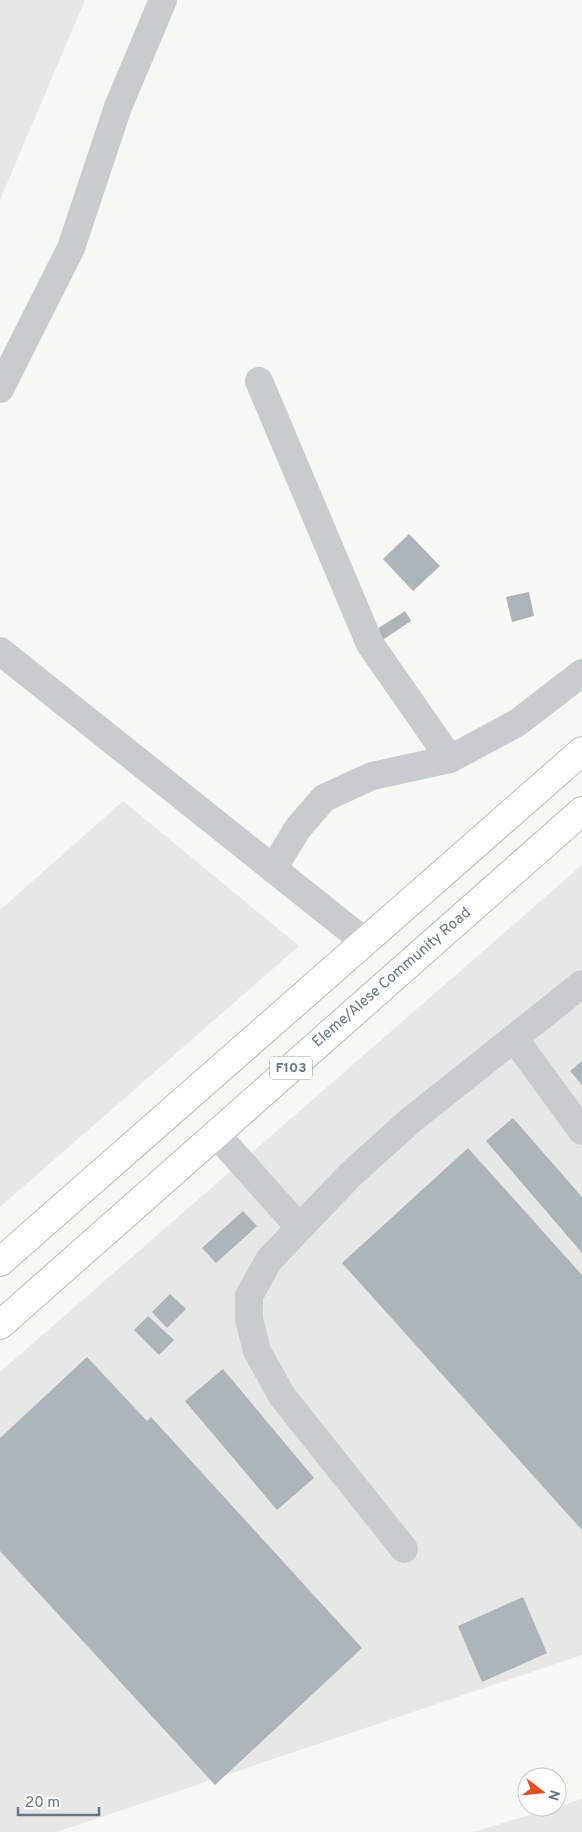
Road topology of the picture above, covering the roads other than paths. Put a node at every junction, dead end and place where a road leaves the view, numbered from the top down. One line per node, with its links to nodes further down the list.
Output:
1 (163, 0): 3 (lane)
2 (259, 381): 7 (lane)
3 (0, 389)
4 (0, 651): 9 (lane)
5 (582, 673): 7 (lane)
6 (582, 751): 10 (main road)
7 (450, 759): 9 (lane)
8 (582, 811): 14 (main road, Eleme/Alese Community Road / F103)
9 (273, 869): 10 (lane)
10 (365, 942): 16 (main road)
11 (582, 984): 12 (lane)
12 (514, 1038): 13 (lane); 15 (lane)
13 (582, 1131)
14 (216, 1134): 15 (lane); 17 (main road, Eleme/Alese Community Road / F103)
15 (299, 1227): 18 (lane)
16 (0, 1262)
17 (0, 1326)
18 (404, 1549)

